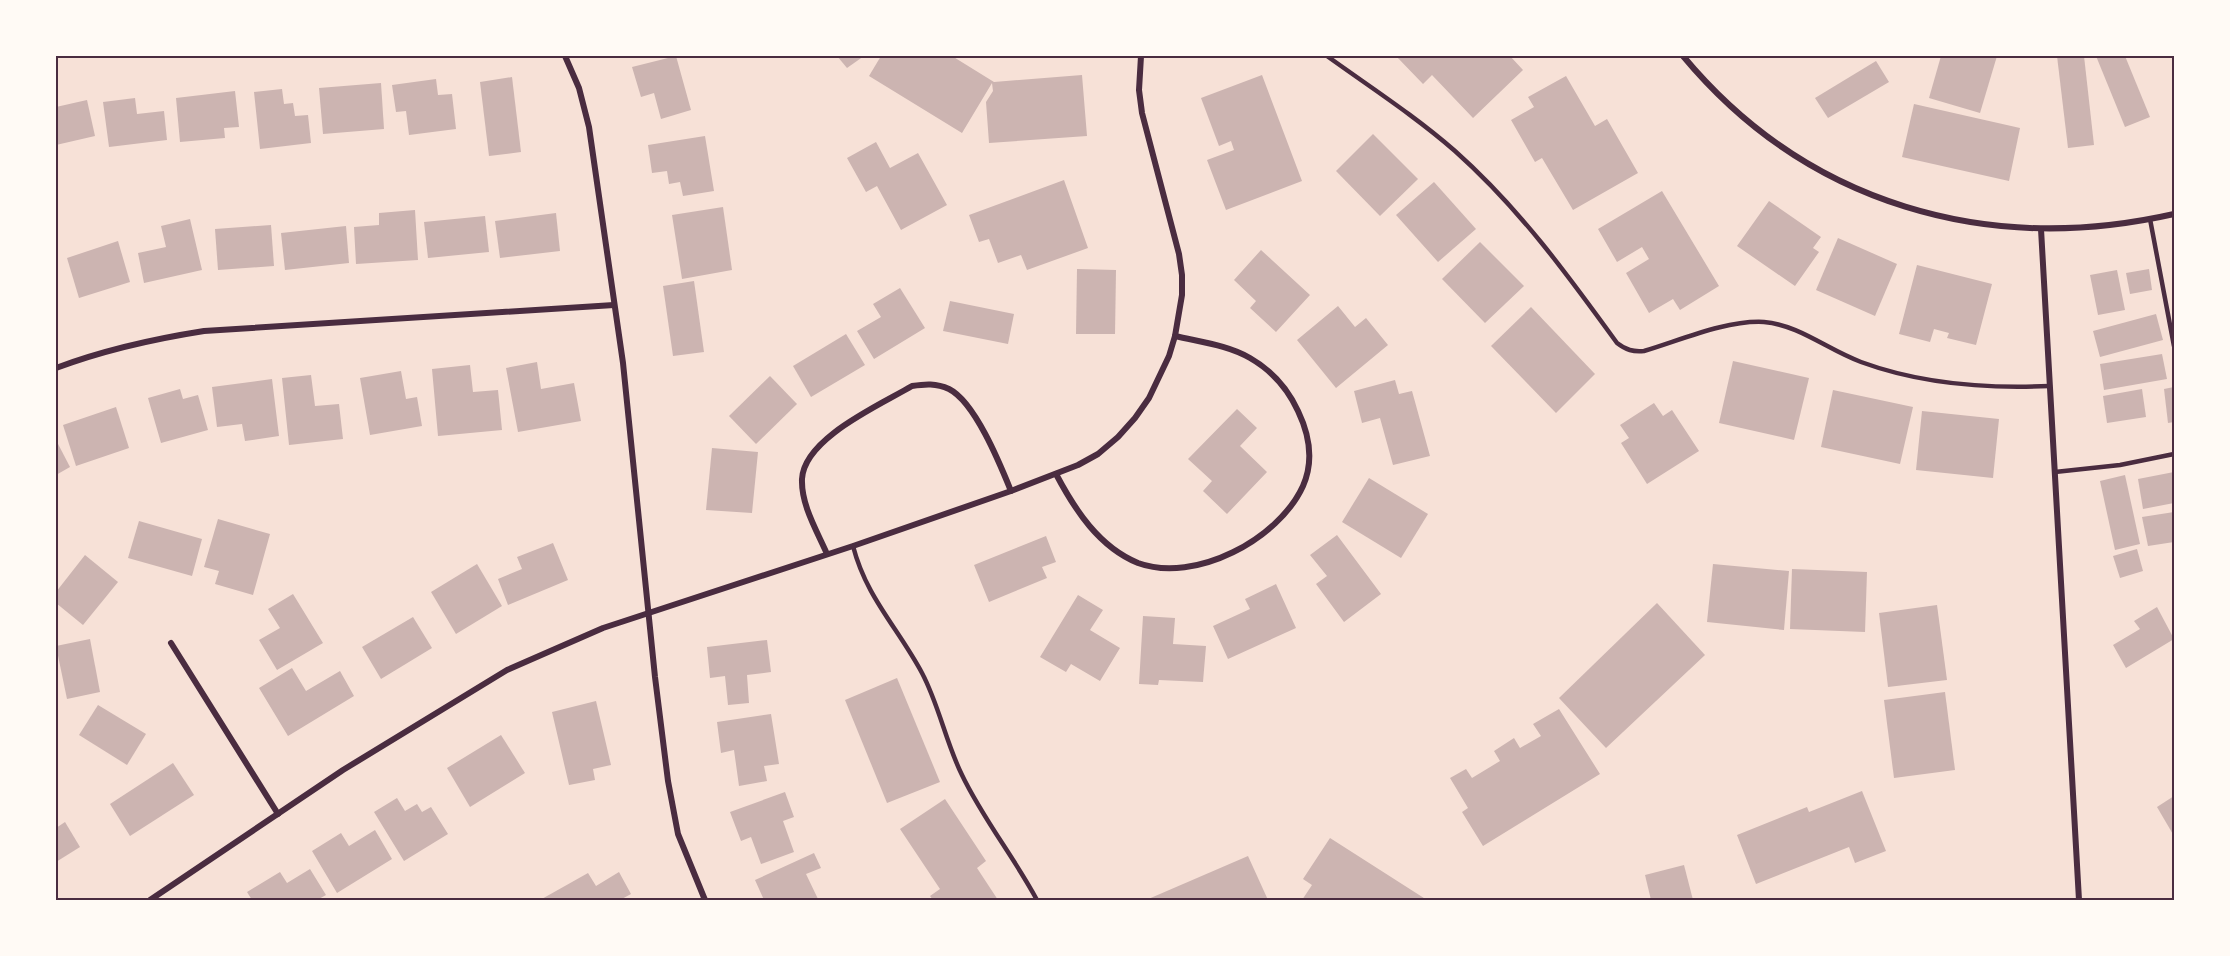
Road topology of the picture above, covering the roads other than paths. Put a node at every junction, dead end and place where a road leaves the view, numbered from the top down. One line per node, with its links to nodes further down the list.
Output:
1 (565, 56): 8 (street)
2 (1141, 56): 9 (street)
3 (1327, 56): 12 (lane)
4 (1683, 56): 7 (street)
5 (2175, 214): 6 (street)
6 (2150, 219): 7 (street); 10 (lane)
7 (2041, 229): 12 (street)
8 (614, 305): 11 (street); 19 (street)
9 (1175, 336): 15 (street); 15 (street)
10 (2174, 346)
11 (56, 368)
12 (2050, 386): 14 (street)
13 (2175, 454): 14 (lane)
14 (2055, 472): 25 (street)
15 (1056, 474): 16 (street)
16 (1011, 491): 17 (street); 18 (street)
17 (853, 546): 18 (street); 24 (lane)
18 (827, 554): 19 (street)
19 (648, 612): 21 (street); 23 (street)
20 (171, 643): 21 (street)
21 (278, 814): 22 (street)
22 (150, 900)
23 (705, 900)
24 (1037, 900)
25 (2079, 900)

